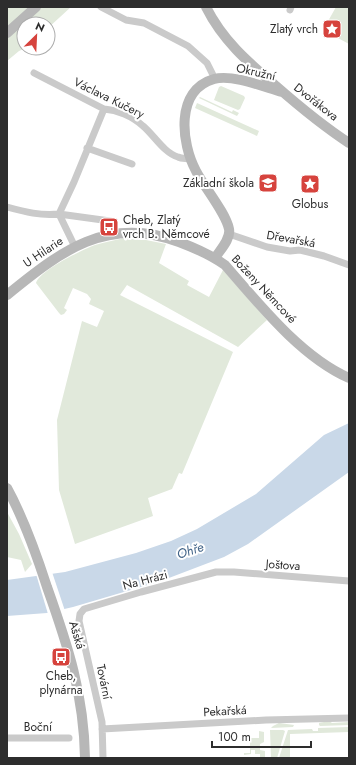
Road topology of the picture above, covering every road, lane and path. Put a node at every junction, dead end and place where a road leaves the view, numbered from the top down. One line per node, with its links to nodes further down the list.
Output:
1 (36, 7): 4 (street)
2 (101, 7): 6 (street)
3 (206, 7): 7 (street, Dvořákova)
4 (7, 33)
5 (34, 73): 8 (street, Václava Kučery)
6 (215, 79): 7 (street, Okružní); 11 (street)
7 (282, 92): 9 (street, Dvořákova)
8 (104, 108): 10 (street); 11 (street, Václava Kučery)
9 (349, 143)
10 (87, 148): 12 (street); 14 (street)
11 (190, 159): 16 (street)
12 (132, 164)
13 (7, 207): 14 (street)
14 (59, 214): 15 (street); 17 (street)
15 (110, 221)
16 (229, 234): 18 (street); 19 (street, Dřevařská)
17 (75, 247): 18 (street, Boženy Němcové); 20 (street, U Hilarie)
18 (215, 258): 21 (street, Boženy Němcové)
19 (349, 265)
20 (7, 294)
21 (349, 378)
22 (7, 488): 24 (street, Ašská)
23 (7, 503): 24 (street, Ašská)
24 (24, 524): 32 (street, Ašská)
25 (216, 572): 26 (street, Joštova); 27 (street, Na Hrázi)
26 (349, 581)
27 (81, 612): 29 (street, Tovární)
28 (349, 718): 29 (street, Pekařská)
29 (102, 729): 33 (street, Tovární)
30 (7, 738): 31 (street, Boční)
31 (68, 738)
32 (85, 758)
33 (103, 758)

